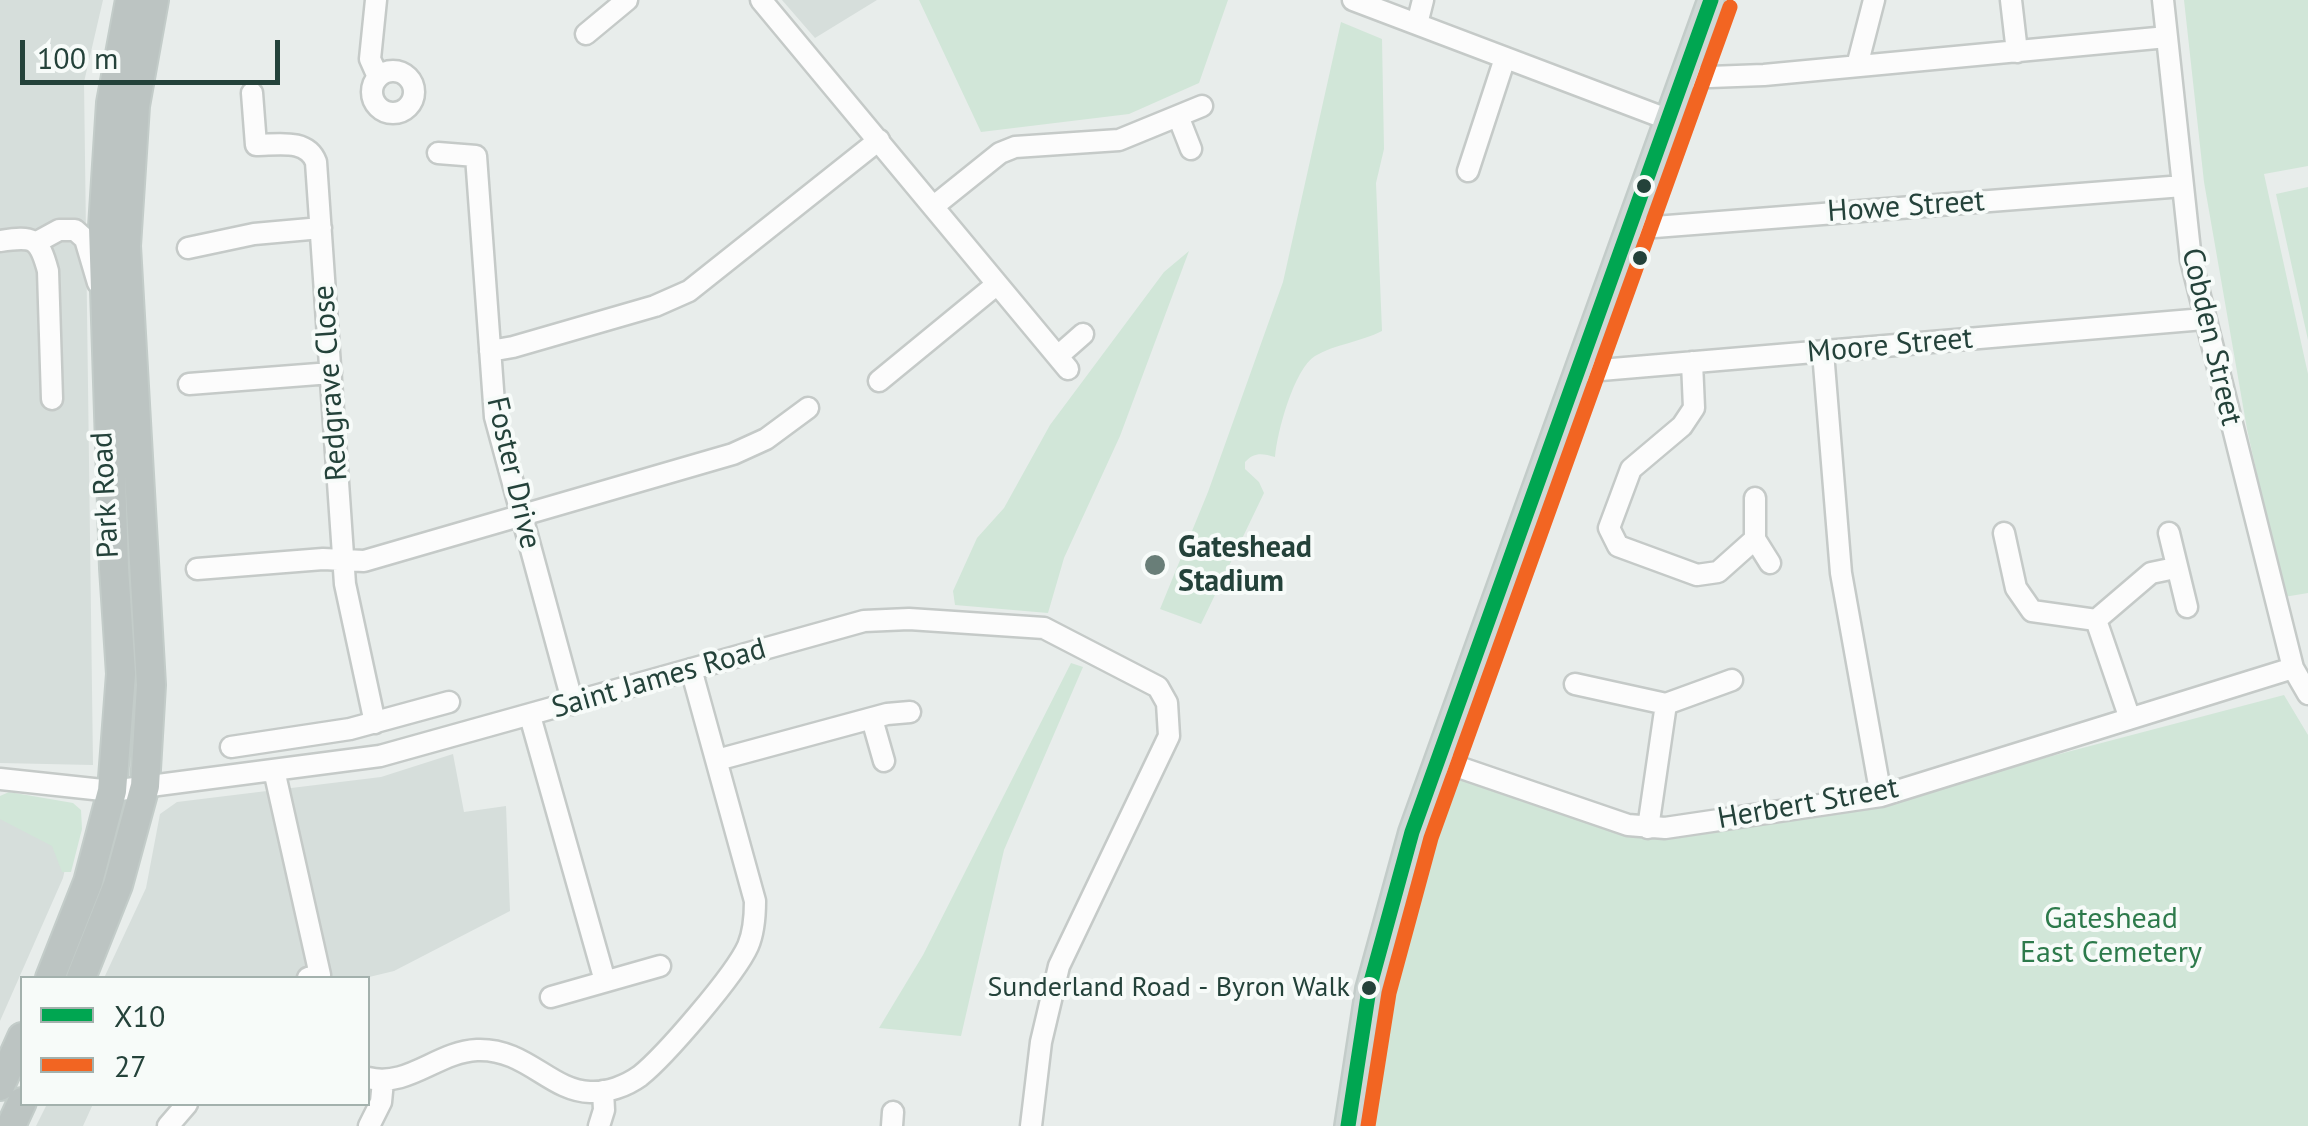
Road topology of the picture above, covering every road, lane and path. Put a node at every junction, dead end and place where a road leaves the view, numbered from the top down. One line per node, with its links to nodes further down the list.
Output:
1 (130, 0): 36 (highway, Park Road)
2 (154, 0): 59 (highway, Park Road)
3 (376, 0): 18 (street)
4 (628, 0): 13 (street)
5 (761, 0): 24 (street)
6 (1354, 0): 12 (street)
7 (1424, 0): 12 (street)
8 (1712, 0): 19 (main road)
9 (1874, 0): 17 (street)
10 (2012, 0): 15 (street)
11 (2163, 0): 14 (street, Cobden Street)
12 (1417, 24): 16 (street)
13 (586, 34)
14 (2167, 37): 15 (street); 28 (street, Cobden Street)
15 (2017, 52): 17 (street)
16 (1505, 58): 23 (street); 27 (street)
17 (1857, 66): 19 (street)
18 (378, 77)
19 (1682, 78): 23 (main road)
20 (252, 93): 30 (street, Redgrave Close)
21 (1202, 106): 22 (street)
22 (1178, 116): 25 (street); 29 (street)
23 (1668, 119): 31 (main road)
24 (879, 140): 29 (street); 39 (street)
25 (1191, 148)
26 (438, 153): 39 (street, Foster Drive)
27 (1468, 171)
28 (2184, 186): 31 (street, Howe Street); 37 (street, Cobden Street)
29 (934, 206): 35 (street)
30 (321, 228): 34 (street); 43 (street, Redgrave Close)
31 (1629, 229): 42 (main road)
32 (0, 242): 33 (street)
33 (37, 242): 36 (street); 46 (street)
34 (188, 248)
35 (996, 284): 38 (street); 44 (street)
36 (105, 299): 58 (highway, Park Road)
37 (2204, 319): 40 (street, Moore Street); 61 (street, Cobden Street)
38 (1083, 334)
39 (490, 351): 49 (street, Foster Drive)
40 (1823, 352): 41 (street, Moore Street); 82 (street)
41 (1692, 362): 42 (street, Moore Street); 52 (street)
42 (1577, 372): 76 (main road)
43 (330, 374): 45 (street); 53 (street, Redgrave Close)
44 (879, 381)
45 (189, 384)
46 (52, 399)
47 (808, 408): 49 (street)
48 (1754, 498): 52 (street)
49 (520, 515): 53 (street); 67 (street, Foster Drive)
50 (2169, 533): 55 (street)
51 (2004, 534): 60 (street)
52 (1755, 539): 54 (street)
53 (342, 562): 56 (street); 73 (street, Redgrave Close)
54 (1770, 563)
55 (2175, 568): 57 (street); 60 (street)
56 (197, 570)
57 (2186, 607)
58 (118, 619): 59 (highway); 81 (highway, Park Road)
59 (146, 619): 80 (highway, Park Road)
60 (2096, 620): 71 (street)
61 (2292, 668): 65 (street, Cobden Street); 71 (street, Herbert Street)
62 (691, 669): 67 (street, Saint James Road); 75 (street); 98 (street, Saint James Road)
63 (1732, 680): 68 (street)
64 (1575, 684): 68 (street)
65 (2308, 694)
66 (449, 702): 73 (street)
67 (573, 704): 70 (street, Saint James Road)
68 (1666, 704): 83 (street)
69 (910, 712): 72 (street)
70 (530, 716): 78 (street, Saint James Road); 88 (street)
71 (2129, 716): 82 (street, Herbert Street)
72 (872, 719): 75 (street); 77 (street)
73 (374, 723): 74 (street)
74 (231, 746)
75 (717, 760): 93 (street)
76 (1438, 760): 83 (street, Herbert Street); 99 (main road)
77 (884, 761)
78 (274, 770): 80 (street, Saint James Road); 87 (street)
79 (0, 779): 81 (street, Saint James Road)
80 (144, 786): 81 (street, Saint James Road); 86 (highway, Park Road)
81 (112, 791): 85 (highway, Park Road)
82 (1881, 796): 83 (street, Herbert Street)
83 (1648, 828)
84 (660, 966): 88 (street)
85 (51, 976)
86 (81, 976)
87 (320, 976)
88 (606, 981): 89 (street)
89 (551, 996)
90 (20, 1041): 92 (highway)
91 (375, 1079): 93 (street); 96 (street)
92 (0, 1086)
93 (603, 1092): 97 (street)
94 (185, 1106): 95 (street)
95 (168, 1126)
96 (369, 1126)
97 (599, 1126)
98 (1031, 1126)
99 (1348, 1126)

